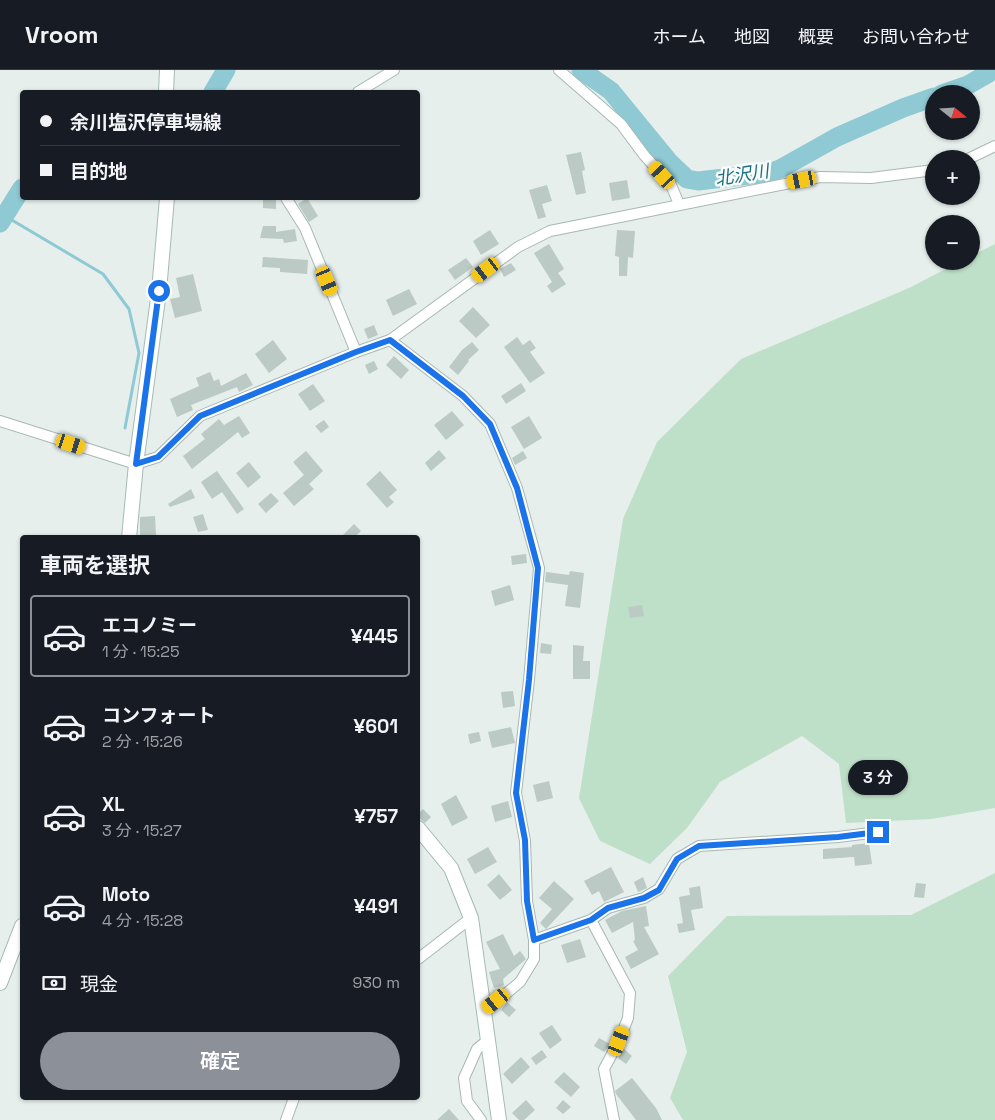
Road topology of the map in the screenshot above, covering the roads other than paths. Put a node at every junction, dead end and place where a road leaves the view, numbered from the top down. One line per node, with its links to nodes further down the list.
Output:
1 (167, 70): 4 (main road)
2 (394, 70): 5 (street)
3 (559, 70): 11 (street)
4 (166, 90)
5 (361, 90)
6 (995, 146): 7 (street)
7 (980, 153)
8 (925, 171): 11 (street)
9 (168, 200): 15 (main road)
10 (287, 200): 13 (street)
11 (679, 204): 12 (street)
12 (390, 340): 13 (street); 22 (street)
13 (356, 352): 15 (street)
14 (0, 421): 15 (street)
15 (136, 464): 16 (main road)
16 (129, 535)
17 (420, 830): 19 (main road)
18 (878, 832): 20 (street)
19 (471, 918): 23 (street); 25 (main road)
20 (591, 920): 22 (street); 31 (street)
21 (20, 931): 24 (main road)
22 (534, 940): 25 (street)
23 (420, 957)
24 (0, 983)
25 (484, 1011): 26 (main road)
26 (488, 1040): 29 (street); 30 (main road)
27 (293, 1100): 28 (street)
28 (286, 1120)
29 (481, 1120)
30 (500, 1120)
31 (614, 1120)

